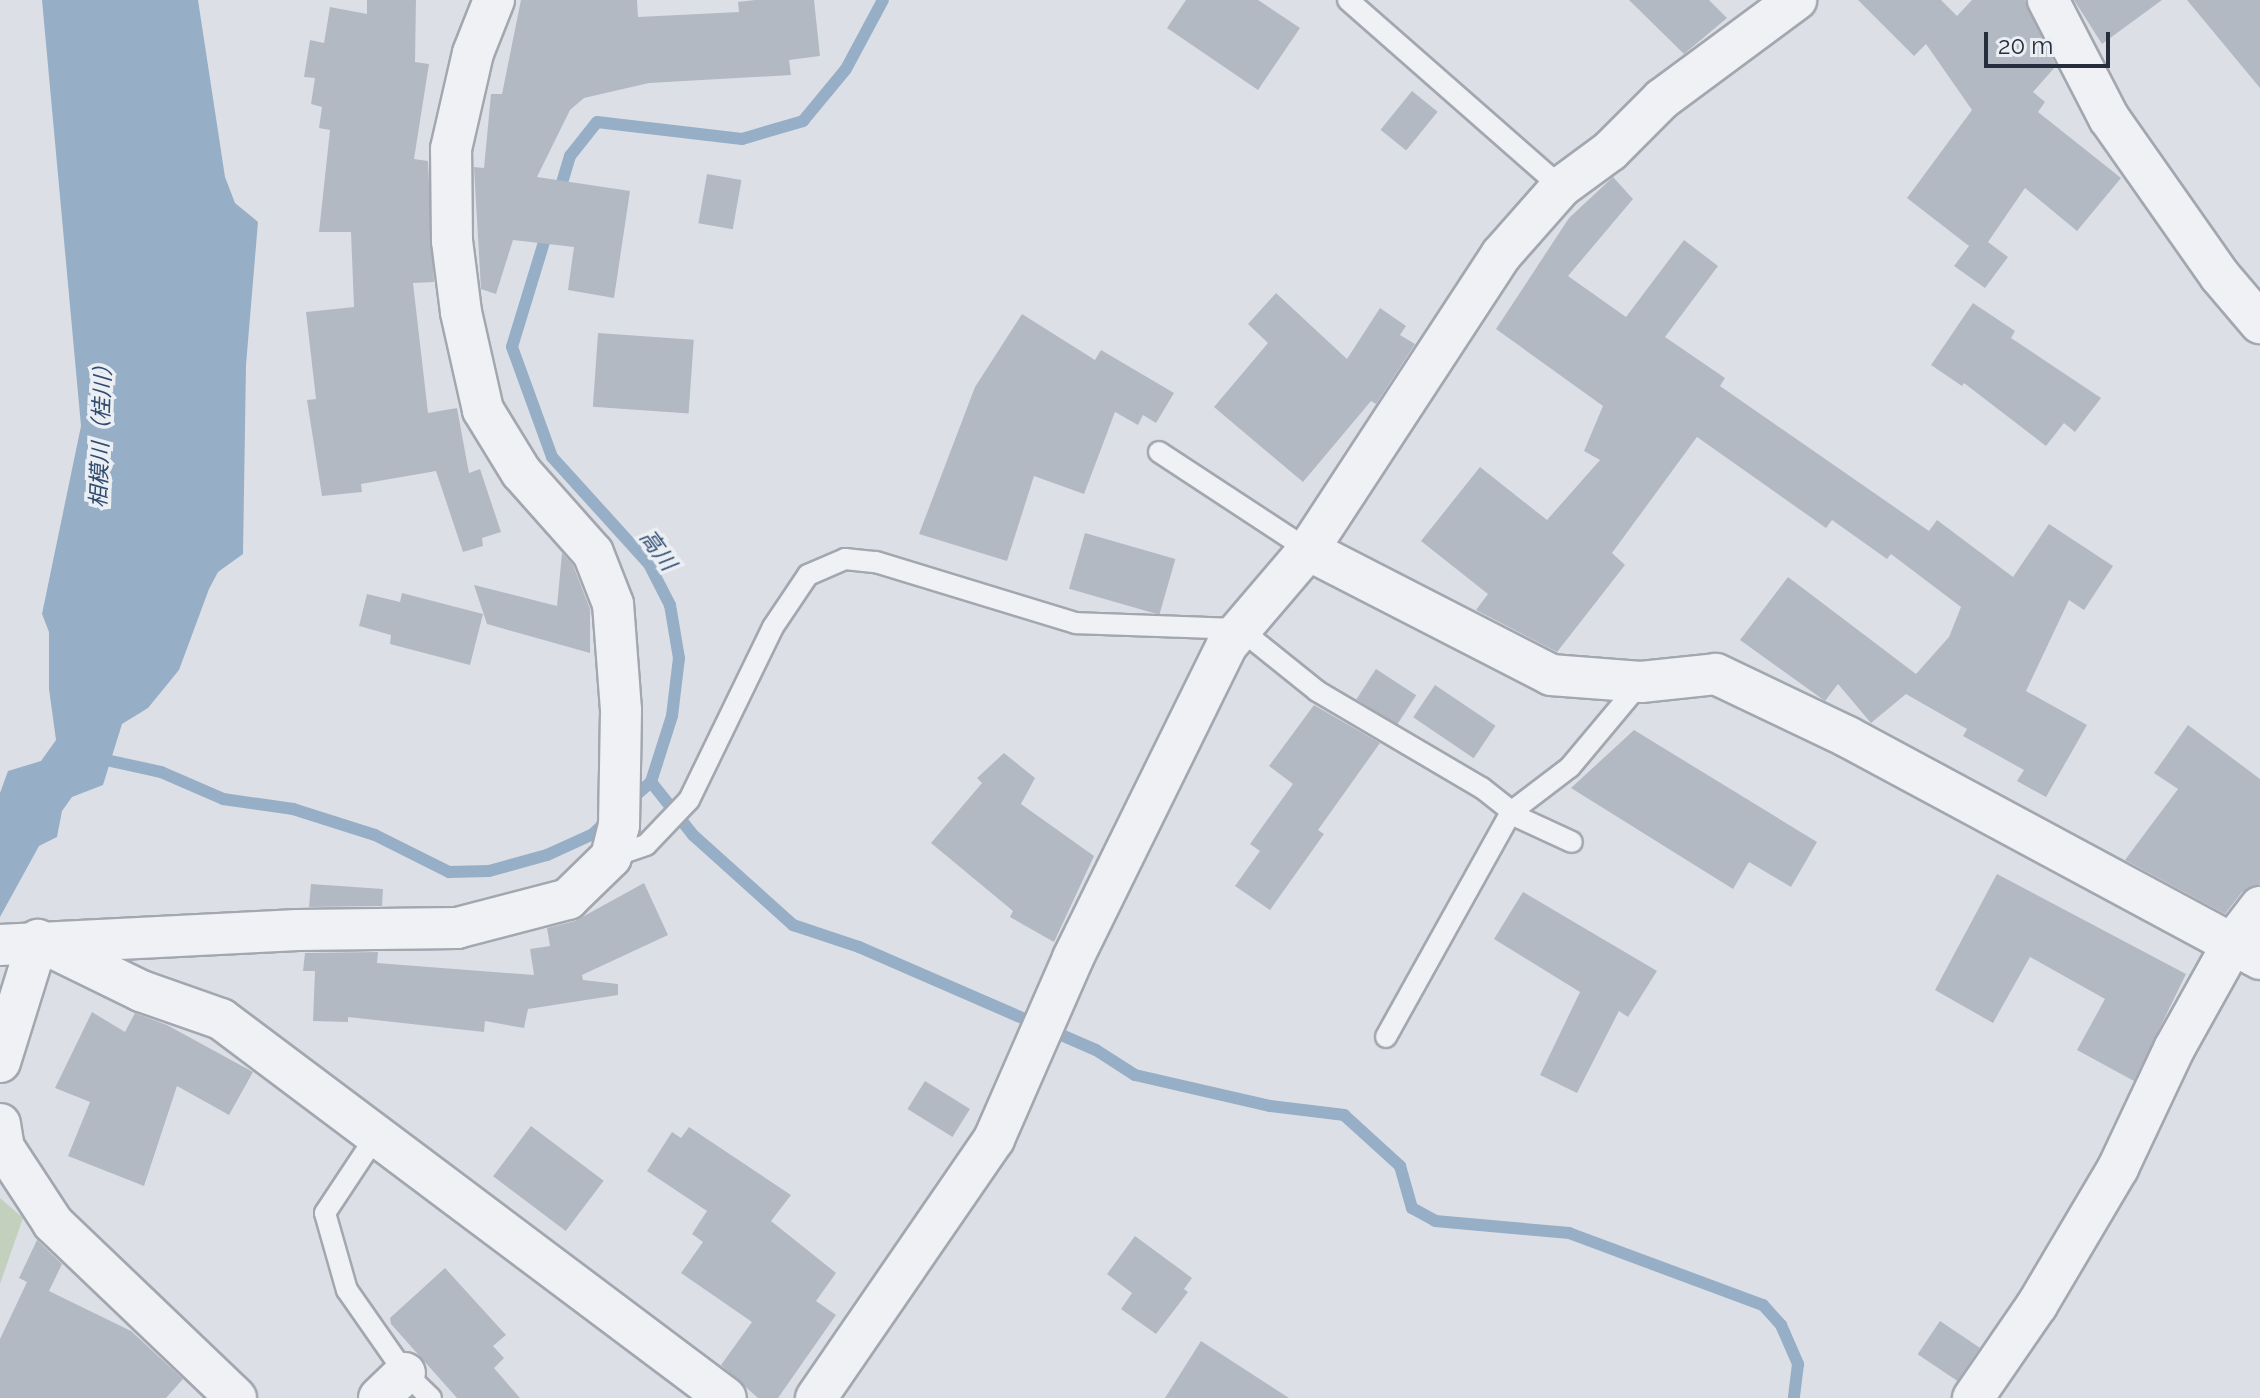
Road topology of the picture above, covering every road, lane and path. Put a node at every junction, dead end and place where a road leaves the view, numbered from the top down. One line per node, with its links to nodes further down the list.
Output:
1 (494, 0): 12 (street)
2 (1348, 0): 5 (lane)
3 (1796, 0): 5 (street)
4 (2048, 0): 6 (street)
5 (1561, 187): 8 (street)
6 (2260, 323)
7 (1159, 452): 8 (lane)
8 (1308, 550): 9 (street); 10 (street)
9 (1240, 629): 11 (lane); 12 (lane); 24 (street)
10 (1641, 682): 11 (lane); 16 (street)
11 (1511, 812): 13 (lane); 17 (lane)
12 (616, 827): 15 (street)
13 (1572, 842)
14 (2260, 907): 16 (street)
15 (19, 942): 18 (street); 20 (street)
16 (2247, 950): 25 (street)
17 (1386, 1037)
18 (0, 1062)
19 (0, 1124): 22 (street)
20 (378, 1133): 21 (lane); 23 (street)
21 (405, 1390)
22 (236, 1398)
23 (726, 1398)
24 (816, 1398)
25 (1973, 1398)

